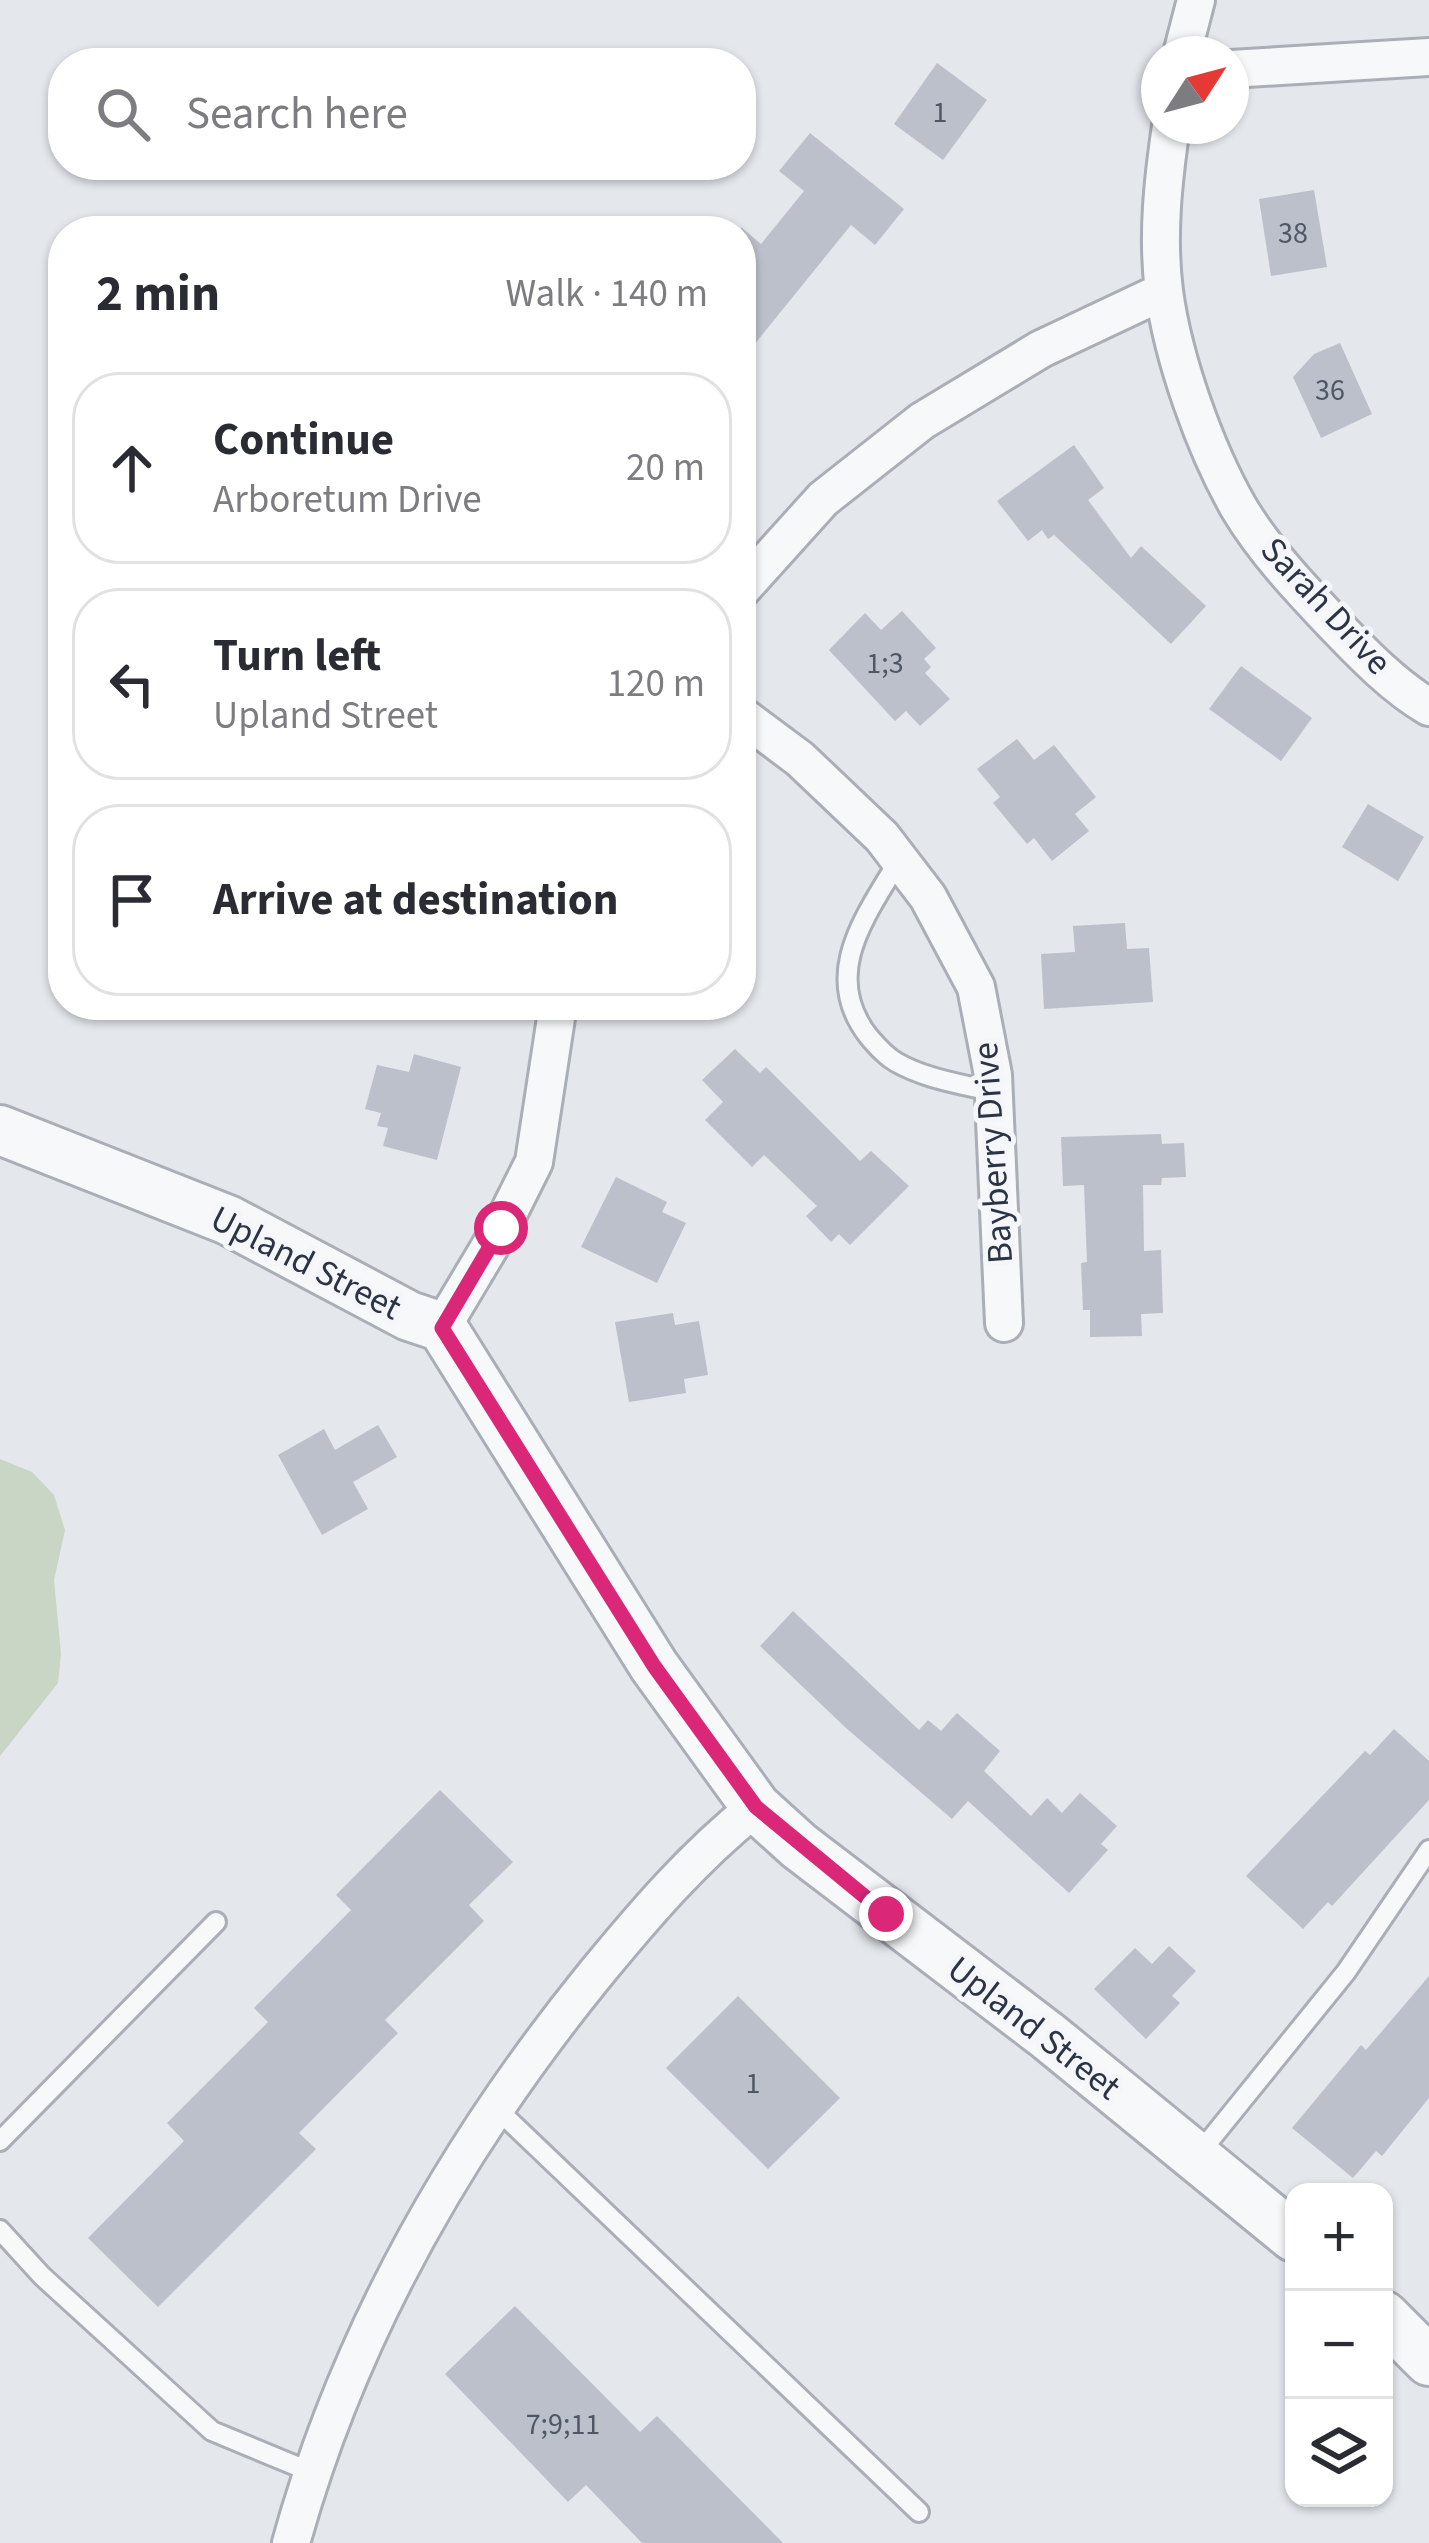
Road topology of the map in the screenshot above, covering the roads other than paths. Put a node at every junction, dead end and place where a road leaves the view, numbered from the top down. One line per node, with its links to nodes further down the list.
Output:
1 (1196, 0): 2 (street)
2 (1187, 36)
3 (1429, 57): 4 (street)
4 (1249, 68)
5 (1169, 144): 6 (street, Sarah Drive)
6 (1164, 291): 7 (street); 8 (street, Sarah Drive)
7 (756, 563)
8 (1429, 706)
9 (756, 726): 10 (street, Bayberry Drive)
10 (899, 860): 12 (street, Bayberry Drive); 12 (lane)
11 (556, 1020): 15 (street)
12 (994, 1092): 14 (street, Bayberry Drive)
13 (0, 1130): 15 (street, Upland Street)
14 (1004, 1323)
15 (442, 1328): 16 (street, Upland Street)
16 (756, 1807): 19 (street); 21 (street, Upland Street)
17 (1429, 1850): 21 (lane)
18 (216, 1922): 20 (lane)
19 (496, 2108): 26 (street); 27 (lane)
20 (0, 2141)
21 (1197, 2156): 22 (street, Upland Street)
22 (1285, 2229)
23 (0, 2230): 26 (lane)
24 (1393, 2325): 25 (street)
25 (1429, 2361)
26 (311, 2472): 28 (street)
27 (920, 2512)
28 (291, 2543)

